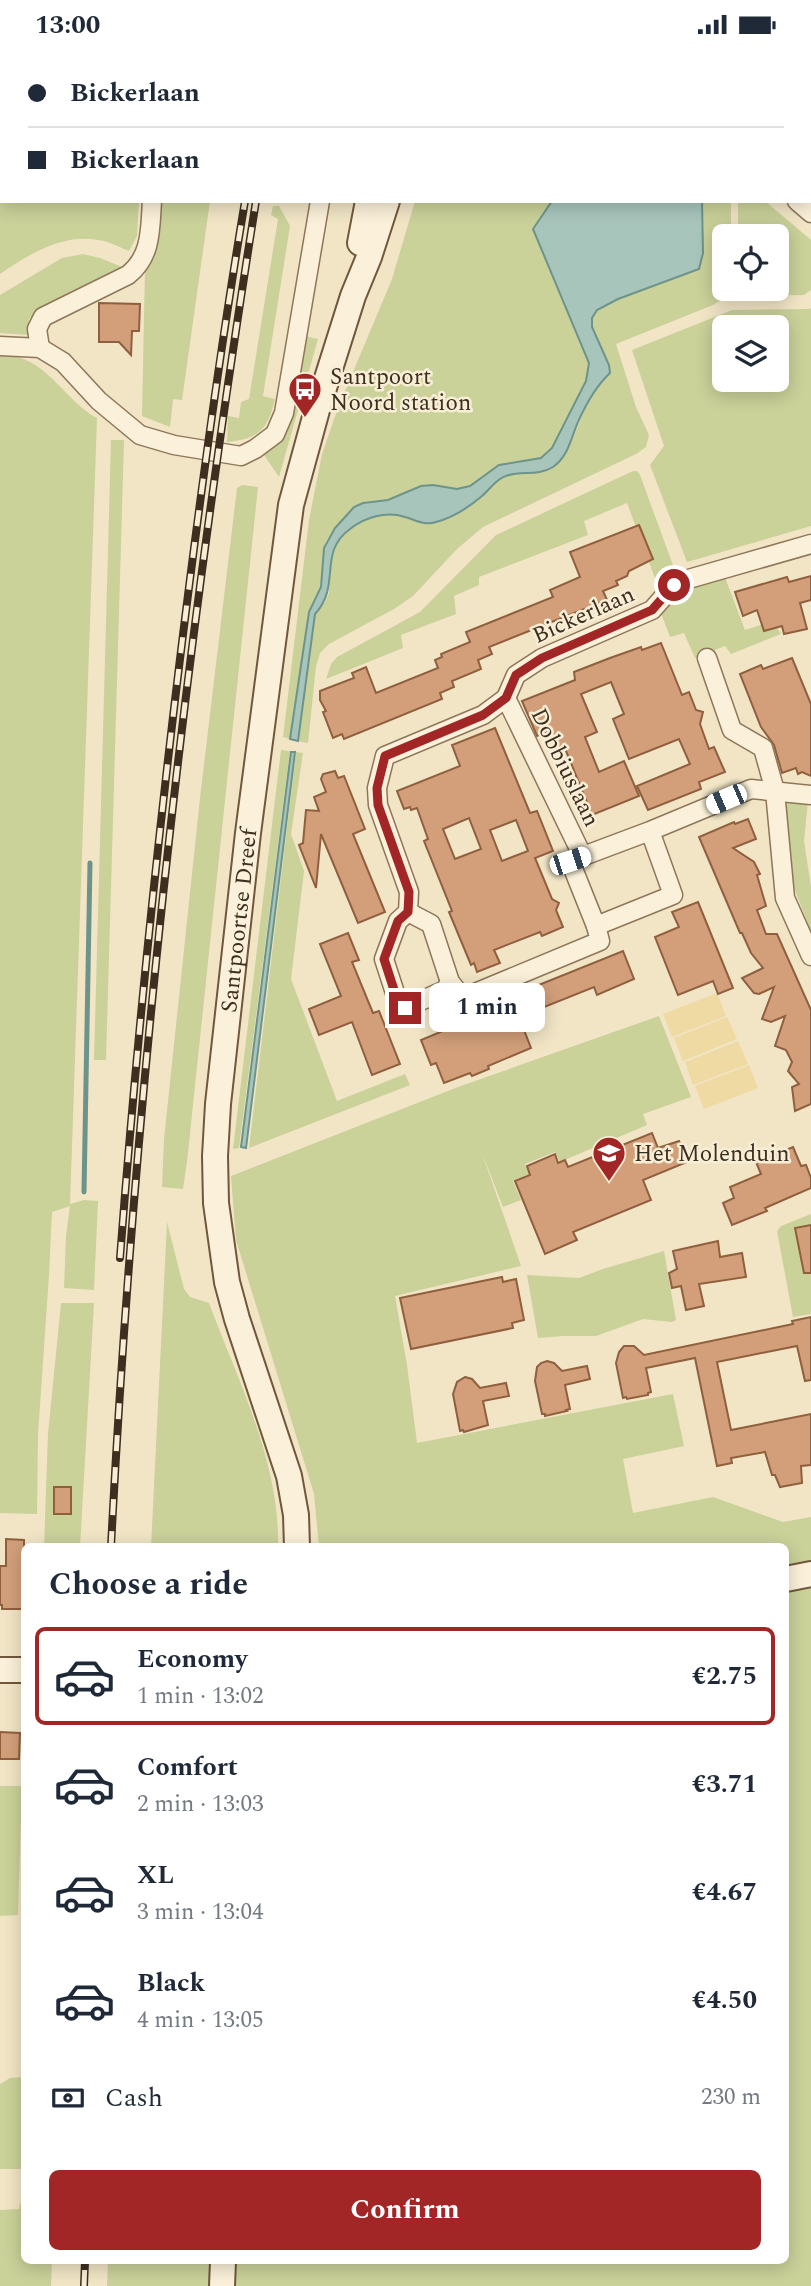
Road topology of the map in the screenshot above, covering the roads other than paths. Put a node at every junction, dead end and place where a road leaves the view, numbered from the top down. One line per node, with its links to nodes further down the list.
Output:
1 (152, 203): 7 (street)
2 (320, 203): 7 (street)
3 (368, 203): 5 (street, Santpoortse Dreef)
4 (386, 203): 5 (street, Santpoortse Dreef)
5 (353, 296): 19 (street, Santpoortse Dreef)
6 (0, 346): 7 (street)
7 (40, 348)
8 (811, 544): 10 (street, Bickerlaan)
9 (707, 658): 11 (street)
10 (506, 698): 14 (street, Dobbiuslaan); 15 (street, Bickerlaan)
11 (775, 791): 12 (street, Dobbiuslaan); 13 (street, Dobbiuslaan); 17 (street)
12 (811, 795)
13 (650, 831): 14 (street, Dobbiuslaan); 16 (street)
14 (583, 857): 16 (street, Dobbiuslaan)
15 (408, 912): 18 (street); 18 (street)
16 (596, 926): 18 (street)
17 (811, 956)
18 (450, 982)
19 (297, 1543)
20 (811, 1574): 21 (street)
21 (789, 1578)
22 (0, 1670): 23 (street)
23 (21, 1670)
24 (223, 2264): 25 (street)
25 (222, 2286)

